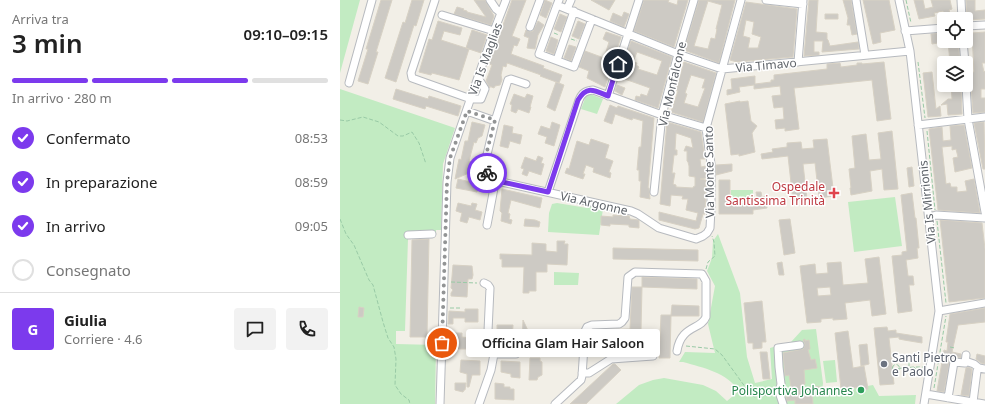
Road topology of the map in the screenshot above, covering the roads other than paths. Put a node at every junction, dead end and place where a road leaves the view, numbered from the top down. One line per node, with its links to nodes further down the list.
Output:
1 (372, 0): 34 (street)
2 (435, 0): 38 (street)
3 (490, 0): 18 (street)
4 (506, 0): 18 (street, Via Is Maglias)
5 (540, 0): 23 (street)
6 (571, 0): 16 (street)
7 (639, 0): 27 (street)
8 (694, 0): 29 (street, Via Monfalcone)
9 (741, 0): 33 (street, Via Monte Santo)
10 (766, 0): 15 (street)
11 (856, 0): 30 (street)
12 (899, 0): 26 (street, Via Is Mirrionis)
13 (961, 0): 17 (street)
14 (558, 1): 16 (street, Via Timavo); 31 (street)
15 (803, 2): 32 (street)
16 (571, 10): 20 (street, Via Timavo); 31 (street)
17 (962, 12)
18 (501, 13): 25 (street, Via Is Maglias)
19 (442, 15): 25 (street)
20 (592, 19): 27 (street, Via Timavo); 31 (street)
21 (985, 25): 22 (street)
22 (973, 26)
23 (530, 27)
24 (937, 29): 26 (street)
25 (494, 31): 38 (street, Via Is Maglias)
26 (906, 31): 28 (street, Via Is Mirrionis)
27 (627, 34): 29 (street, Via Timavo); 37 (street)
28 (910, 51): 30 (street, Via Timavo); 44 (street, Via Is Mirrionis)
29 (678, 54): 33 (street, Via Timavo); 40 (street, Via Monfalcone)
30 (865, 55): 32 (street, Via Timavo)
31 (557, 60)
32 (798, 62): 33 (street, Via Timavo)
33 (722, 68): 45 (street, Via Monte Santo)
34 (349, 83)
35 (526, 84): 43 (street)
36 (966, 92): 42 (street)
37 (608, 96): 40 (street); 47 (street)
38 (471, 99): 39 (street, Via Is Maglias)
39 (467, 111): 43 (street); 60 (street, Via Is Maglias)
40 (662, 115): 45 (street); 48 (street, Via Monfalcone)
41 (985, 117): 42 (street)
42 (968, 119): 44 (street); 49 (street)
43 (495, 120): 46 (street)
44 (918, 125): 50 (street, Via Is Mirrionis)
45 (706, 128): 53 (street, Via Monte Santo)
46 (493, 180): 47 (street, Via Argonne); 52 (street)
47 (548, 192): 53 (street, Via Argonne)
48 (654, 192)
49 (985, 212)
50 (928, 217): 51 (street); 58 (street, Via Is Mirrionis)
51 (985, 218)
52 (487, 225)
53 (710, 228)
54 (408, 234): 55 (street)
55 (432, 234)
56 (484, 283): 63 (street)
57 (985, 303): 58 (street)
58 (939, 311): 68 (street, Via Is Mirrionis)
59 (434, 342): 60 (street)
60 (442, 343): 71 (street, Via Is Maglias)
61 (800, 345): 74 (street)
62 (677, 348): 67 (street)
63 (494, 354): 64 (street); 72 (street)
64 (516, 354)
65 (653, 356): 67 (street)
66 (982, 369): 69 (street); 70 (street)
67 (582, 373): 73 (street)
68 (926, 394): 69 (street); 75 (street, Via Is Mirrionis)
69 (948, 398): 70 (street)
70 (970, 402): 76 (street)
71 (440, 404)
72 (479, 404)
73 (555, 404)
74 (783, 404)
75 (924, 404)
76 (984, 404)

